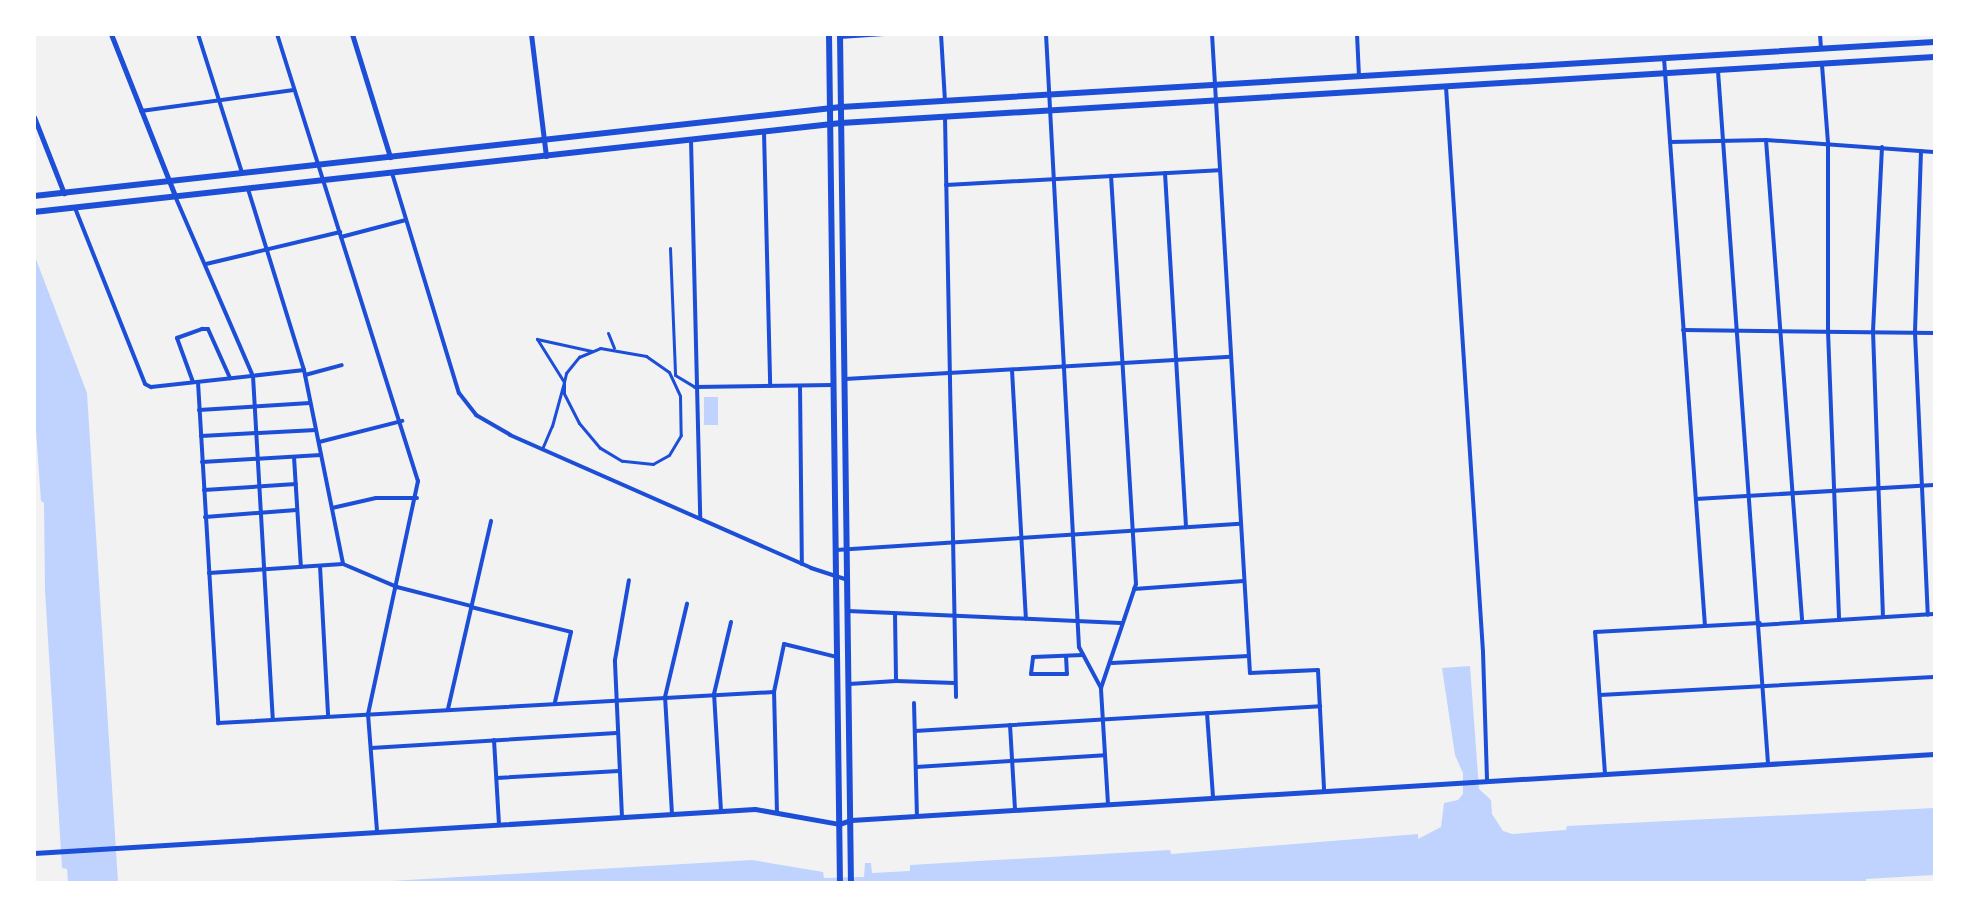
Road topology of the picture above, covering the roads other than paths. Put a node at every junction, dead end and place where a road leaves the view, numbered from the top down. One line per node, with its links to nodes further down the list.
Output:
1 (111, 34): 31 (street)
2 (198, 34): 26 (street)
3 (277, 34): 24 (street)
4 (352, 34): 48 (street)
5 (531, 34): 39 (street)
6 (828, 34): 30 (main road)
7 (884, 34): 13 (street)
8 (941, 34): 28 (street)
9 (1046, 34): 25 (street)
10 (1212, 34): 22 (street)
11 (1357, 34): 21 (street)
12 (1820, 34): 15 (street)
13 (840, 36): 29 (main road)
14 (1935, 42): 15 (main road)
15 (1821, 49): 16 (main road)
16 (1664, 57): 20 (street); 21 (main road)
17 (1935, 57): 18 (main road)
18 (1822, 65): 19 (main road); 43 (street)
19 (1718, 71): 20 (main road); 38 (street)
20 (1665, 74): 23 (main road); 42 (street)
21 (1359, 76): 22 (main road)
22 (1215, 86): 25 (main road); 27 (street)
23 (1446, 86): 27 (main road); 203 (street)
24 (294, 90): 26 (street); 49 (street)
25 (1050, 95): 28 (main road); 32 (street)
26 (220, 99): 31 (street); 51 (street)
27 (1215, 100): 32 (main road); 50 (street)
28 (945, 101): 29 (main road)
29 (841, 107): 30 (main road); 35 (main road)
30 (830, 110): 36 (main road); 39 (main road)
31 (141, 111): 57 (street)
32 (1049, 111): 34 (main road); 55 (street)
33 (34, 117): 60 (street)
34 (945, 117): 35 (main road); 58 (street)
35 (841, 123): 36 (main road); 91 (main road)
36 (830, 124): 37 (main road); 94 (main road)
37 (764, 132): 40 (main road); 95 (street)
38 (1723, 139): 41 (street); 42 (street); 71 (street)
39 (544, 140): 47 (street); 48 (main road)
40 (691, 140): 47 (main road); 97 (street)
41 (1766, 140): 43 (street); 72 (street)
42 (1670, 142): 70 (street)
43 (1828, 143): 44 (street); 73 (street)
44 (1882, 147): 45 (street); 74 (street)
45 (1921, 151): 46 (street); 76 (street)
46 (1935, 152)
47 (546, 156): 52 (main road)
48 (390, 157): 49 (main road)
49 (318, 165): 51 (main road); 56 (street)
50 (1219, 170): 53 (street); 80 (street)
51 (242, 173): 57 (main road)
52 (392, 173): 56 (main road); 65 (street)
53 (1165, 173): 54 (street); 81 (street)
54 (1111, 176): 55 (street); 82 (street)
55 (1054, 179): 58 (street); 84 (street)
56 (323, 180): 59 (main road); 66 (street)
57 (169, 181): 60 (main road); 62 (street)
58 (946, 185): 87 (street)
59 (248, 188): 62 (main road); 68 (street)
60 (64, 193): 61 (main road)
61 (34, 196)
62 (175, 196): 63 (main road); 69 (street)
63 (75, 207): 64 (main road); 92 (street)
64 (34, 212)
65 (406, 220): 66 (street); 106 (street)
66 (340, 234): 68 (street); 101 (street)
67 (670, 248): 89 (street)
68 (268, 249): 69 (street); 86 (street)
69 (206, 264): 88 (street)
70 (1683, 330): 71 (street); 121 (street)
71 (1737, 331): 72 (street); 119 (street)
72 (1782, 331): 73 (street); 118 (street)
73 (1828, 331): 74 (street); 117 (street)
74 (1873, 331): 76 (street); 115 (street)
75 (608, 333): 78 (street)
76 (1915, 333): 77 (street); 112 (street)
77 (1935, 333)
78 (614, 348): 79 (street); 89 (street)
79 (592, 351): 93 (street); 93 (street)
80 (1230, 357): 81 (street); 128 (street)
81 (1176, 360): 82 (street); 129 (street)
82 (1123, 363): 84 (street); 130 (street)
83 (342, 365): 86 (street)
84 (1066, 366): 85 (street); 131 (street)
85 (1012, 369): 87 (street); 132 (street)
86 (304, 373): 88 (street); 98 (street)
87 (949, 373): 91 (street); 133 (street)
88 (253, 376): 90 (street); 99 (street)
89 (673, 376): 93 (street); 97 (street)
90 (230, 378): 92 (street); 92 (street)
91 (845, 379): 134 (main road)
92 (195, 382): 100 (street)
93 (564, 382): 106 (street)
94 (834, 385): 96 (street); 135 (main road)
95 (770, 386): 96 (street); 97 (street)
96 (800, 386): 137 (street)
97 (695, 387): 126 (street)
98 (310, 403): 99 (street); 102 (street)
99 (255, 407): 100 (street); 103 (street)
100 (199, 410): 104 (street)
101 (402, 421): 105 (street); 120 (street)
102 (316, 430): 103 (street); 105 (street)
103 (257, 433): 104 (street); 109 (street)
104 (201, 436): 110 (street)
105 (318, 442): 107 (street)
106 (542, 449): 126 (street)
107 (321, 455): 108 (street); 122 (street)
108 (294, 457): 109 (street); 111 (street)
109 (258, 459): 110 (street); 114 (street)
110 (202, 462): 116 (street)
111 (296, 484): 114 (street); 123 (street)
112 (1921, 485): 113 (street); 115 (street); 153 (street)
113 (1935, 485)
114 (260, 486): 116 (street); 124 (street)
115 (1876, 488): 117 (street); 155 (street)
116 (204, 490): 125 (street)
117 (1833, 491): 118 (street); 157 (street)
118 (1794, 493): 119 (street); 160 (street)
119 (1750, 496): 121 (street); 162 (street)
120 (417, 498): 122 (street); 146 (street)
121 (1696, 499): 163 (street)
122 (332, 508): 136 (street)
123 (297, 510): 124 (street); 139 (street)
124 (261, 513): 125 (street); 140 (street)
125 (206, 517): 141 (street)
126 (700, 518): 137 (street)
127 (491, 521): 149 (street)
128 (1240, 524): 129 (street); 145 (street)
129 (1186, 527): 130 (street)
130 (1134, 531): 131 (street); 147 (street)
131 (1076, 534): 132 (street); 158 (street)
132 (1022, 538): 133 (street); 156 (street)
133 (952, 542): 134 (street); 154 (street)
134 (847, 549): 135 (street); 144 (main road)
135 (836, 550): 142 (main road)
136 (344, 564): 138 (street); 146 (street)
137 (802, 564): 142 (street)
138 (320, 566): 139 (street); 187 (street)
139 (301, 567): 140 (street)
140 (265, 569): 141 (street); 188 (street)
141 (209, 573): 188 (street)
142 (837, 576): 144 (street); 167 (main road)
143 (629, 580): 180 (street)
144 (848, 581): 150 (main road)
145 (1244, 581): 147 (street); 166 (street)
146 (397, 587): 149 (street); 186 (street)
147 (1133, 589): 161 (street)
148 (687, 604): 178 (street)
149 (471, 606): 181 (street); 184 (street)
150 (848, 611): 151 (street); 172 (main road)
151 (895, 614): 154 (street); 170 (street)
152 (1935, 614): 153 (street)
153 (1928, 615): 155 (street)
154 (954, 616): 156 (street); 171 (street)
155 (1883, 617): 157 (street)
156 (1026, 619): 158 (street)
157 (1839, 620): 160 (street)
158 (1078, 621): 161 (street); 164 (street)
159 (730, 622): 176 (street)
160 (1802, 622): 162 (street)
161 (1121, 623): 168 (street)
162 (1760, 624): 163 (street); 173 (street)
163 (1705, 626): 177 (street)
164 (1083, 655): 165 (street); 174 (street)
165 (1066, 656): 165 (street)
166 (1249, 656): 168 (street); 183 (street)
167 (837, 657): 175 (street); 215 (main road)
168 (1112, 663): 174 (street)
169 (1935, 677): 173 (street)
170 (896, 681): 171 (street); 172 (street)
171 (955, 683): 179 (street)
172 (849, 684): 213 (main road)
173 (1763, 687): 177 (street); 198 (street)
174 (1101, 688): 189 (street)
175 (774, 692): 176 (street); 209 (street)
176 (714, 694): 178 (street); 208 (street)
177 (1600, 695): 201 (street)
178 (665, 697): 180 (street); 210 (street)
179 (956, 697)
180 (615, 699): 181 (street); 192 (street)
181 (555, 702): 184 (street)
182 (914, 703): 191 (street)
183 (1320, 706): 185 (street); 204 (street)
184 (448, 709): 186 (street)
185 (1207, 713): 189 (street); 205 (street)
186 (368, 714): 187 (street); 194 (street)
187 (328, 716): 188 (street)
188 (273, 719)
189 (1103, 720): 190 (street); 196 (street)
190 (1010, 725): 191 (street); 197 (street)
191 (915, 731): 199 (street)
192 (617, 733): 193 (street); 200 (street)
193 (494, 740): 194 (street); 202 (street)
194 (371, 748): 216 (street)
195 (1935, 754): 198 (street)
196 (1105, 755): 197 (street); 206 (street)
197 (1012, 761): 199 (street); 207 (street)
198 (1768, 763): 201 (street)
199 (916, 767): 211 (street)
200 (619, 771): 202 (street); 212 (street)
201 (1605, 774): 203 (street)
202 (497, 778): 214 (street)
203 (1485, 781): 204 (street)
204 (1324, 790): 205 (street)
205 (1213, 797): 206 (street)
206 (1108, 804): 207 (street)
207 (1015, 810): 211 (street)
208 (721, 811): 209 (street); 210 (street)
209 (777, 813): 215 (street)
210 (672, 814): 212 (street)
211 (917, 816): 213 (street)
212 (622, 817): 214 (street)
213 (851, 820): 215 (street); 219 (main road)
214 (499, 824): 216 (street)
215 (839, 824): 218 (main road)
216 (377, 831): 217 (street)
217 (34, 853)
218 (840, 882)
219 (851, 882)

